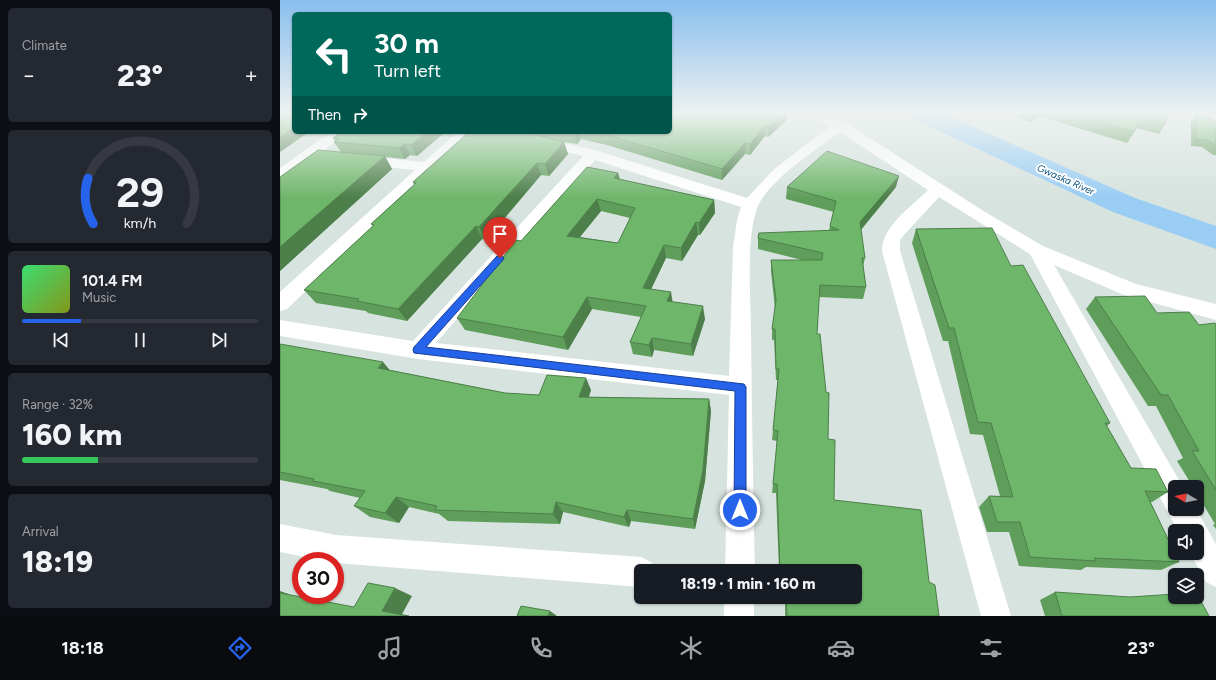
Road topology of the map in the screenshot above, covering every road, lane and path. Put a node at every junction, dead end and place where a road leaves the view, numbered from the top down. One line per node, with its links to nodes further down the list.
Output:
1 (328, 141): 7 (street)
2 (456, 141): 8 (street)
3 (533, 141): 6 (street)
4 (821, 141): 11 (street)
5 (864, 141): 10 (street)
6 (593, 154): 11 (street); 16 (street)
7 (308, 155): 8 (street); 9 (street)
8 (427, 167): 13 (street)
9 (280, 175)
10 (938, 189): 12 (street); 26 (street)
11 (751, 205): 17 (street)
12 (1037, 250): 14 (street); 18 (street)
13 (280, 304)
14 (1216, 312)
15 (280, 328): 16 (street)
16 (418, 350): 17 (street)
17 (741, 387): 21 (street)
18 (1168, 486)
19 (280, 538): 22 (street)
20 (1204, 551): 23 (street)
21 (740, 564)
22 (634, 571)
23 (1216, 572)
24 (739, 604): 25 (street)
25 (739, 616)
26 (996, 616)

